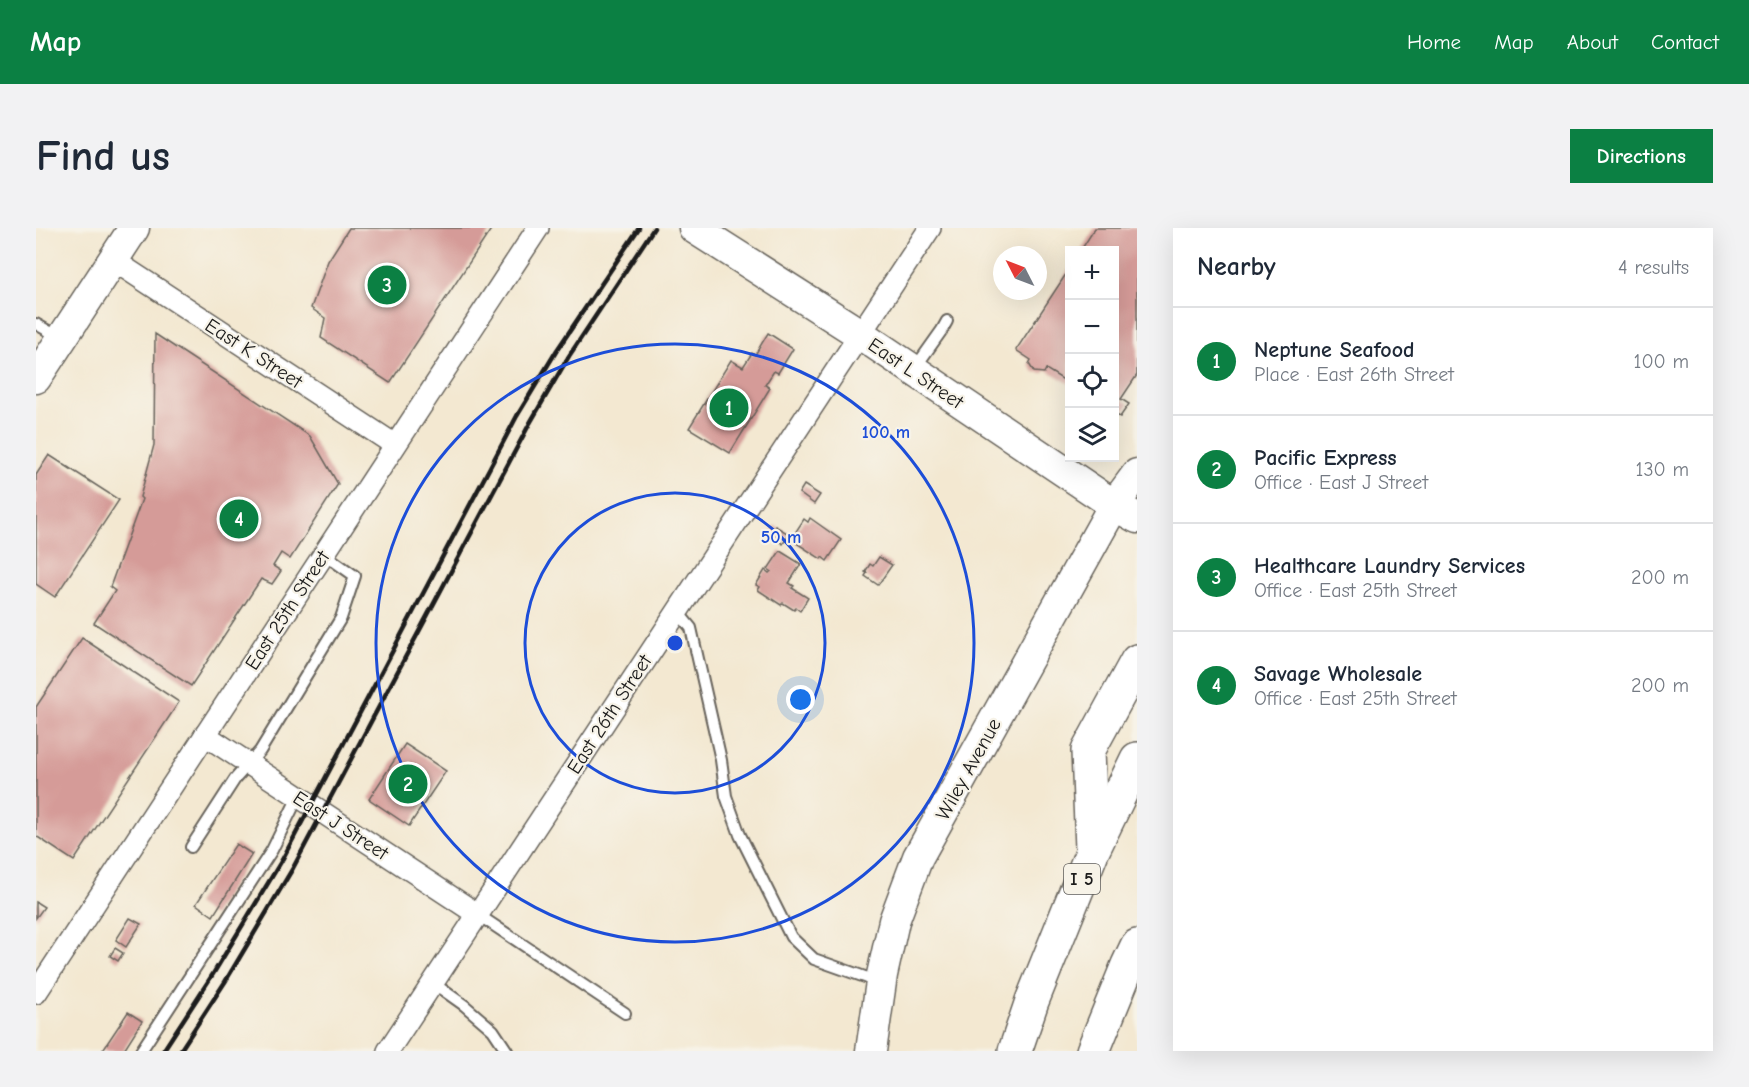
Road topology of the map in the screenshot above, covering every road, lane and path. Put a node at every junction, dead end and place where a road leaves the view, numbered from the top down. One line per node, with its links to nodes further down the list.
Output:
1 (134, 228): 5 (street)
2 (537, 228): 12 (street, East 25th Street)
3 (930, 228): 8 (street, East 26th Street)
4 (712, 237): 8 (street, East L Street)
5 (113, 260): 9 (street); 12 (street, East K Street)
6 (946, 321): 10 (lane)
7 (36, 324): 9 (lane)
8 (860, 334): 10 (street, East L Street); 16 (street, East 26th Street)
9 (62, 339): 11 (street)
10 (913, 371): 14 (street, East L Street)
11 (36, 378)
12 (395, 445): 15 (street, East 25th Street)
13 (1137, 474): 14 (street, Wiley Avenue)
14 (1126, 512): 27 (street, Wiley Avenue)
15 (324, 554): 18 (street, East 25th Street); 20 (lane)
16 (677, 611): 24 (street, East 26th Street); 27 (lane)
17 (1137, 661): 23 (highway)
18 (205, 735): 20 (street, East J Street); 28 (street, East 25th Street)
19 (1137, 759): 23 (highway, I 5)
20 (250, 764): 21 (street, East J Street); 22 (lane)
21 (298, 797): 24 (street, East J Street); 30 (lane)
22 (191, 847)
23 (1092, 852): 34 (highway, I 5)
24 (477, 914): 26 (street, East 26th Street); 29 (lane)
25 (1137, 946): 35 (highway)
26 (433, 983): 31 (street, East 26th Street); 32 (lane)
27 (881, 983): 33 (street, Wiley Avenue)
28 (36, 993)
29 (625, 1013)
30 (141, 1051)
31 (388, 1051)
32 (507, 1051)
33 (871, 1051)
34 (1015, 1051)
35 (1093, 1051)

